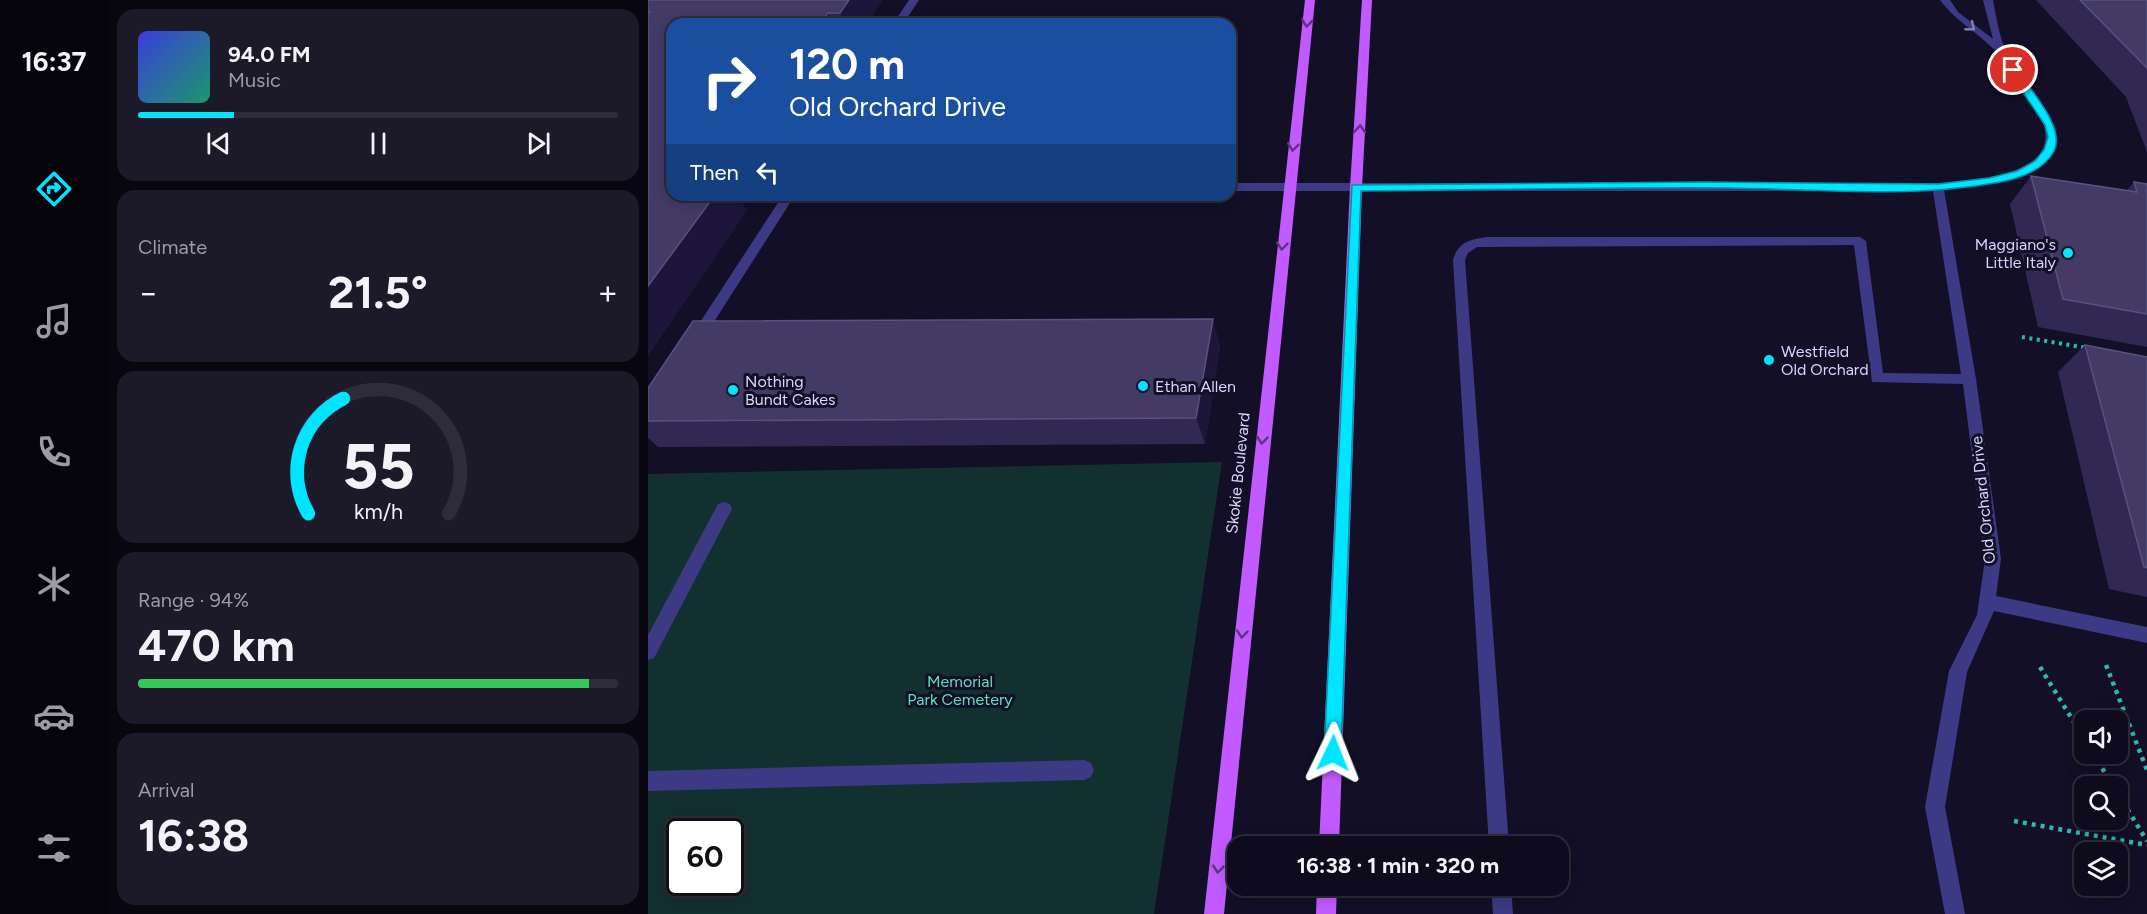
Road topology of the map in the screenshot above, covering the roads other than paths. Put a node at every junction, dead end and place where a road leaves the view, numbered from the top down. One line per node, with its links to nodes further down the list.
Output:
1 (914, 0): 6 (lane)
2 (1310, 0): 9 (main road, Skokie Boulevard, one-way to 9)
3 (1367, 0): 10 (main road, one-way to 3)
4 (1945, 0): 7 (lane, one-way to 7)
5 (1988, 0): 7 (lane)
6 (902, 18)
7 (2000, 50): 11 (lane)
8 (1236, 187): 9 (lane)
9 (1288, 187): 10 (lane); 25 (main road, Skokie Boulevard, one-way to 25)
10 (1356, 187): 11 (lane); 21 (main road)
11 (1938, 187): 14 (lane, Old Orchard Drive)
12 (785, 201): 13 (lane)
13 (698, 337)
14 (1969, 379): 16 (lane, Old Orchard Drive); 22 (lane)
15 (724, 509): 18 (lane)
16 (1988, 602): 17 (lane); 28 (lane, Old Orchard Drive)
17 (2147, 635)
18 (648, 652)
19 (1084, 770): 20 (lane)
20 (648, 781)
21 (1329, 836)
22 (1497, 836)
23 (1327, 896): 26 (main road)
24 (1502, 896): 27 (lane)
25 (1214, 914)
26 (1326, 914)
27 (1503, 914)
28 (1955, 914)

